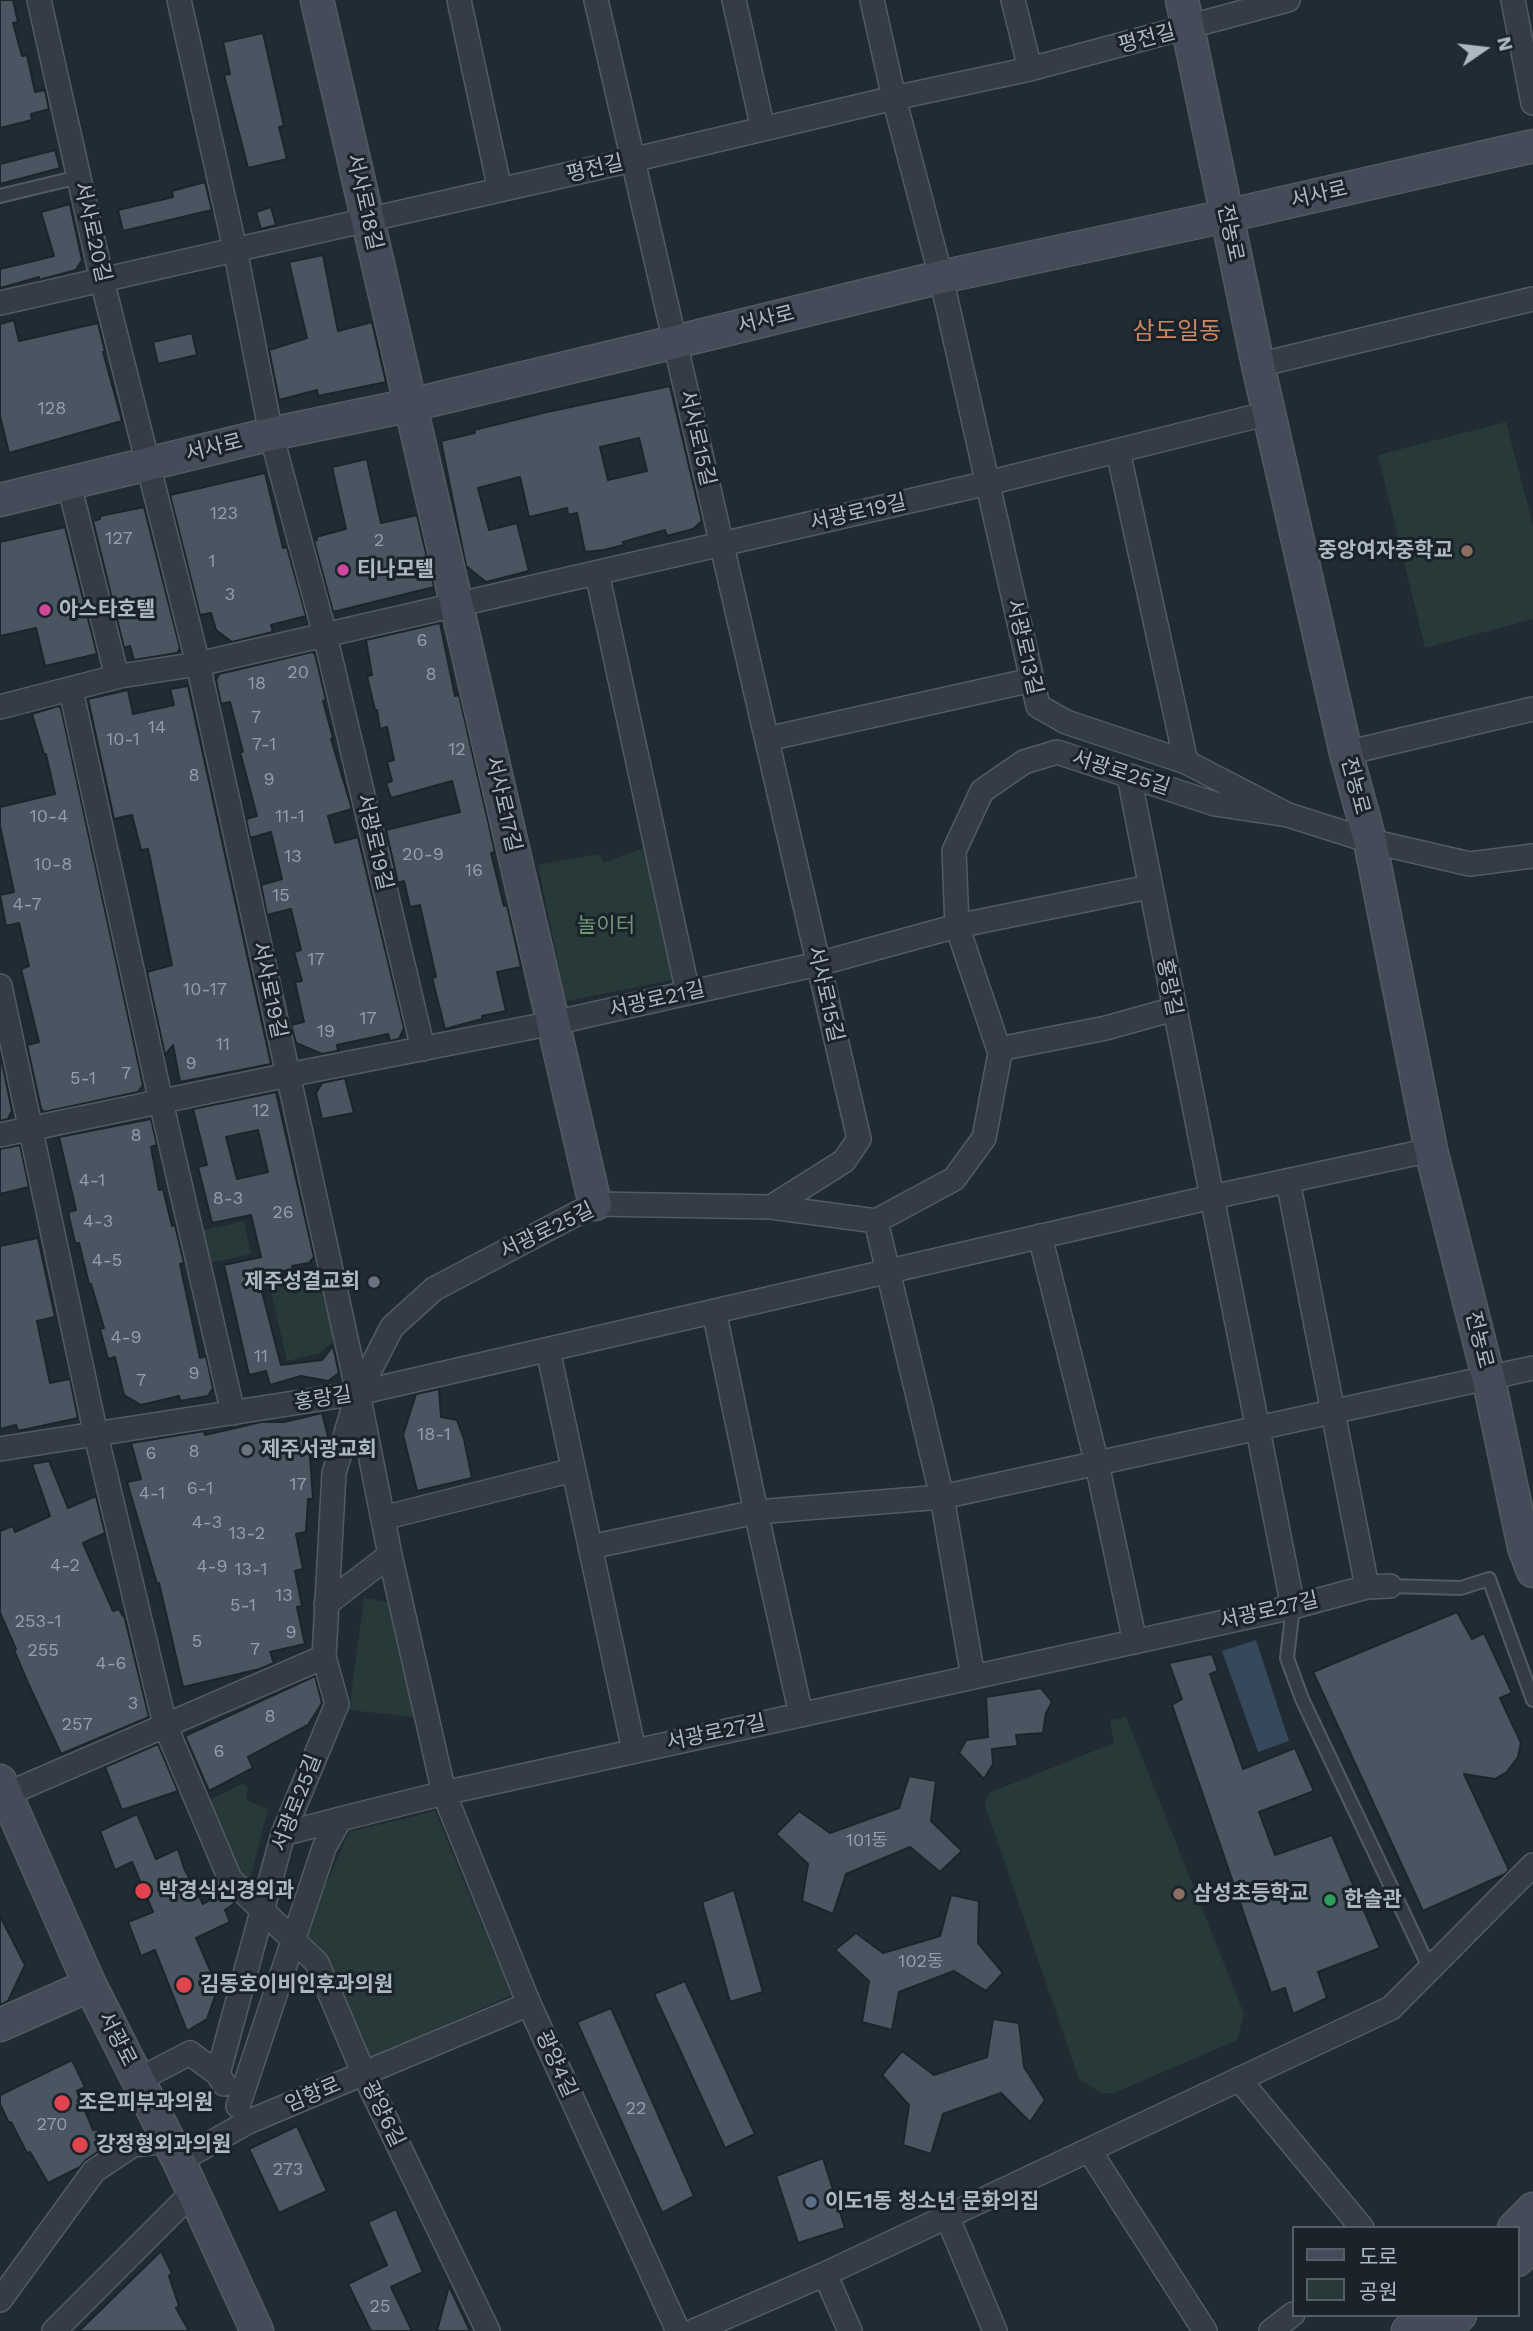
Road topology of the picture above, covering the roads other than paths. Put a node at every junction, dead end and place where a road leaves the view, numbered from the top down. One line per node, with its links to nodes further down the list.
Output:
1 (39, 0): 18 (street, 서사로20길)
2 (179, 0): 23 (street)
3 (317, 0): 22 (street, 서사로18길)
4 (459, 0): 19 (street)
5 (596, 0): 17 (street, 서사로15길)
6 (734, 0): 15 (street)
7 (872, 0): 13 (street, 서광로13길)
8 (1013, 0): 12 (street)
9 (1288, 0): 11 (street, 평전길)
10 (1513, 0): 14 (street)
11 (1185, 14): 12 (street, 평전길); 21 (street, 전농로)
12 (1030, 69): 13 (street, 평전길)
13 (894, 98): 15 (street, 평전길); 24 (street, 서광로13길)
14 (1533, 103)
15 (762, 129): 17 (street, 평전길)
16 (1533, 146): 21 (street, 서사로)
17 (632, 160): 19 (street, 평전길); 28 (street, 서사로15길)
18 (79, 177): 20 (lane); 25 (street, 서사로20길)
19 (500, 190): 22 (street, 평전길)
20 (0, 196)
21 (1226, 216): 24 (street, 서사로); 29 (street, 전농로)
22 (368, 219): 23 (street, 평전길); 30 (street, 서사로18길)
23 (235, 249): 25 (street, 평전길); 32 (street)
24 (941, 277): 28 (street, 서사로); 35 (street, 서광로13길)
25 (102, 280): 27 (street, 평전길); 34 (street, 서사로20길)
26 (1533, 299): 29 (street)
27 (0, 303)
28 (675, 342): 30 (street, 서사로); 38 (street, 서사로15길)
29 (1258, 365): 31 (street, 전농로)
30 (411, 405): 32 (street, 서사로); 40 (street, 서사로17길)
31 (1269, 413): 33 (street, 서광로19길); 51 (street, 전농로)
32 (271, 434): 34 (street, 서사로); 41 (street)
33 (1118, 451): 35 (street, 서광로19길); 52 (street)
34 (146, 464): 36 (street, 서사로); 42 (street, 서사로19길)
35 (988, 483): 38 (street, 서광로19길); 44 (street, 서광로13길)
36 (69, 484): 37 (street, 서사로); 43 (street)
37 (0, 500)
38 (722, 544): 39 (street, 서광로19길); 49 (street, 서사로15길)
39 (597, 573): 40 (street, 서광로19길); 61 (street)
40 (457, 605): 41 (street, 서광로19길); 63 (street, 서사로17길)
41 (325, 635): 42 (street, 서광로19길); 64 (street, 서광로19길)
42 (198, 664): 43 (street, 서광로19길); 66 (street, 서사로19길)
43 (117, 677): 45 (street, 서광로19길)
44 (1032, 680): 48 (street, 서광로13길); 49 (street)
45 (71, 690): 46 (street, 서광로19길); 67 (street)
46 (0, 707)
47 (1533, 709): 51 (street)
48 (1066, 722): 50 (street); 52 (street, 서광로13길)
49 (767, 739): 59 (street, 서사로15길)
50 (1057, 752): 53 (street, 서광로25길); 58 (street, 서광로25길)
51 (1346, 753): 55 (street, 전농로)
52 (1186, 762): 54 (street, 서광로13길)
53 (1129, 776): 54 (street, 서광로25길); 57 (street, 홍랑길)
54 (1288, 816): 55 (street, 서광로13길)
55 (1370, 841): 56 (street, 서광로13길); 70 (street, 전농로)
56 (1533, 856)
57 (1149, 887): 58 (street, 서광로21길); 62 (street, 홍랑길)
58 (957, 926): 59 (street, 서광로21길); 65 (street, 서광로25길)
59 (818, 964): 61 (street, 서광로21길); 74 (street, 서사로15길)
60 (0, 986): 68 (street)
61 (688, 993): 63 (street, 서광로21길)
62 (1174, 1009): 65 (street); 72 (street, 홍랑길)
63 (553, 1023): 64 (street, 서광로21길); 73 (street, 서사로17길)
64 (423, 1049): 66 (street, 서광로21길)
65 (999, 1049): 75 (street, 서광로25길)
66 (288, 1075): 67 (street, 서광로21길); 82 (street, 서사로19길)
67 (161, 1101): 68 (street, 서광로21길); 83 (street)
68 (30, 1129): 69 (street, 서광로21길); 86 (street)
69 (0, 1135)
70 (1431, 1150): 71 (street, 홍랑길); 81 (street, 전농로)
71 (1288, 1181): 72 (street, 홍랑길); 84 (street)
72 (1212, 1197): 76 (street, 홍랑길); 85 (street)
73 (595, 1204): 74 (street, 서광로25길); 82 (street, 서광로25길)
74 (771, 1207): 75 (street, 서광로25길)
75 (876, 1221): 77 (street)
76 (1040, 1236): 77 (street, 홍랑길); 88 (street)
77 (888, 1271): 78 (street, 홍랑길); 90 (street)
78 (714, 1311): 79 (street, 홍랑길); 91 (street)
79 (548, 1349): 82 (street, 홍랑길); 89 (street)
80 (1533, 1368): 81 (street)
81 (1488, 1376): 84 (street); 95 (street, 전농로)
82 (358, 1394): 83 (street, 홍랑길); 92 (street, 서사로19길); 98 (street, 서광로25길)
83 (233, 1413): 86 (street, 홍랑길)
84 (1333, 1413): 85 (street); 97 (street)
85 (1258, 1429): 88 (street); 99 (street)
86 (96, 1435): 87 (street, 홍랑길); 105 (street)
87 (0, 1449)
88 (1097, 1464): 90 (street); 100 (street)
89 (573, 1470): 92 (street); 93 (street)
90 (942, 1497): 91 (street); 102 (street)
91 (756, 1512): 93 (street); 104 (street)
92 (383, 1518): 94 (street, 서사로19길)
93 (590, 1547): 106 (street)
94 (390, 1555): 98 (street); 108 (street, 서사로19길)
95 (1533, 1571)
96 (1390, 1586): 97 (street, 서광로27길); 103 (lane)
97 (1367, 1587): 99 (street, 서광로27길)
98 (326, 1604): 101 (street, 서광로25길)
99 (1293, 1607): 100 (street, 서광로27길); 114 (lane)
100 (1135, 1642): 102 (street, 서광로27길)
101 (324, 1657): 105 (street); 110 (street, 서광로25길)
102 (973, 1677): 104 (street, 서광로27길)
103 (1533, 1700)
104 (802, 1715): 106 (street, 서광로27길)
105 (165, 1725): 107 (street); 112 (street, 광양6길)
106 (634, 1751): 108 (street, 서광로27길)
107 (2, 1791): 115 (street, 서광로)
108 (444, 1793): 109 (street, 서광로27길); 116 (street, 광양4길)
109 (340, 1819): 110 (street, 서광로27길); 113 (street)
110 (283, 1833): 112 (street, 서광로25길)
111 (1533, 1865): 114 (street)
112 (262, 1910): 113 (street, 광양6길); 118 (street, 서광로25길)
113 (293, 1939): 119 (street, 광양6길); 122 (street)
114 (1430, 1969): 120 (street)
115 (90, 1985): 117 (street); 121 (street, 서광로)
116 (529, 2004): 119 (street, 임항로); 140 (street, 광양4길)
117 (0, 2025)
118 (218, 2074): 121 (street); 122 (street)
119 (364, 2074): 122 (street, 임항로); 139 (street, 광양6길)
120 (1240, 2079): 123 (street); 128 (street)
121 (138, 2080): 124 (street, 서광로)
122 (243, 2114): 124 (street, 임항로)
123 (1089, 2150): 127 (street); 144 (street)
124 (173, 2151): 125 (street, 서광로); 133 (street)
125 (193, 2192): 137 (street); 138 (street, 서광로)
126 (1533, 2209): 129 (street)
127 (947, 2217): 132 (street); 143 (street)
128 (1360, 2226)
129 (1516, 2226)
130 (1533, 2245): 131 (street)
131 (1519, 2258)
132 (825, 2274): 141 (street); 142 (street)
133 (0, 2300)
134 (1292, 2315): 145 (street)
135 (1422, 2317): 146 (street)
136 (1458, 2317): 147 (street)
137 (54, 2331)
138 (257, 2331)
139 (488, 2331)
140 (677, 2331)
141 (694, 2331)
142 (850, 2331)
143 (995, 2331)
144 (1205, 2331)
145 (1271, 2331)
146 (1408, 2331)
147 (1444, 2331)

